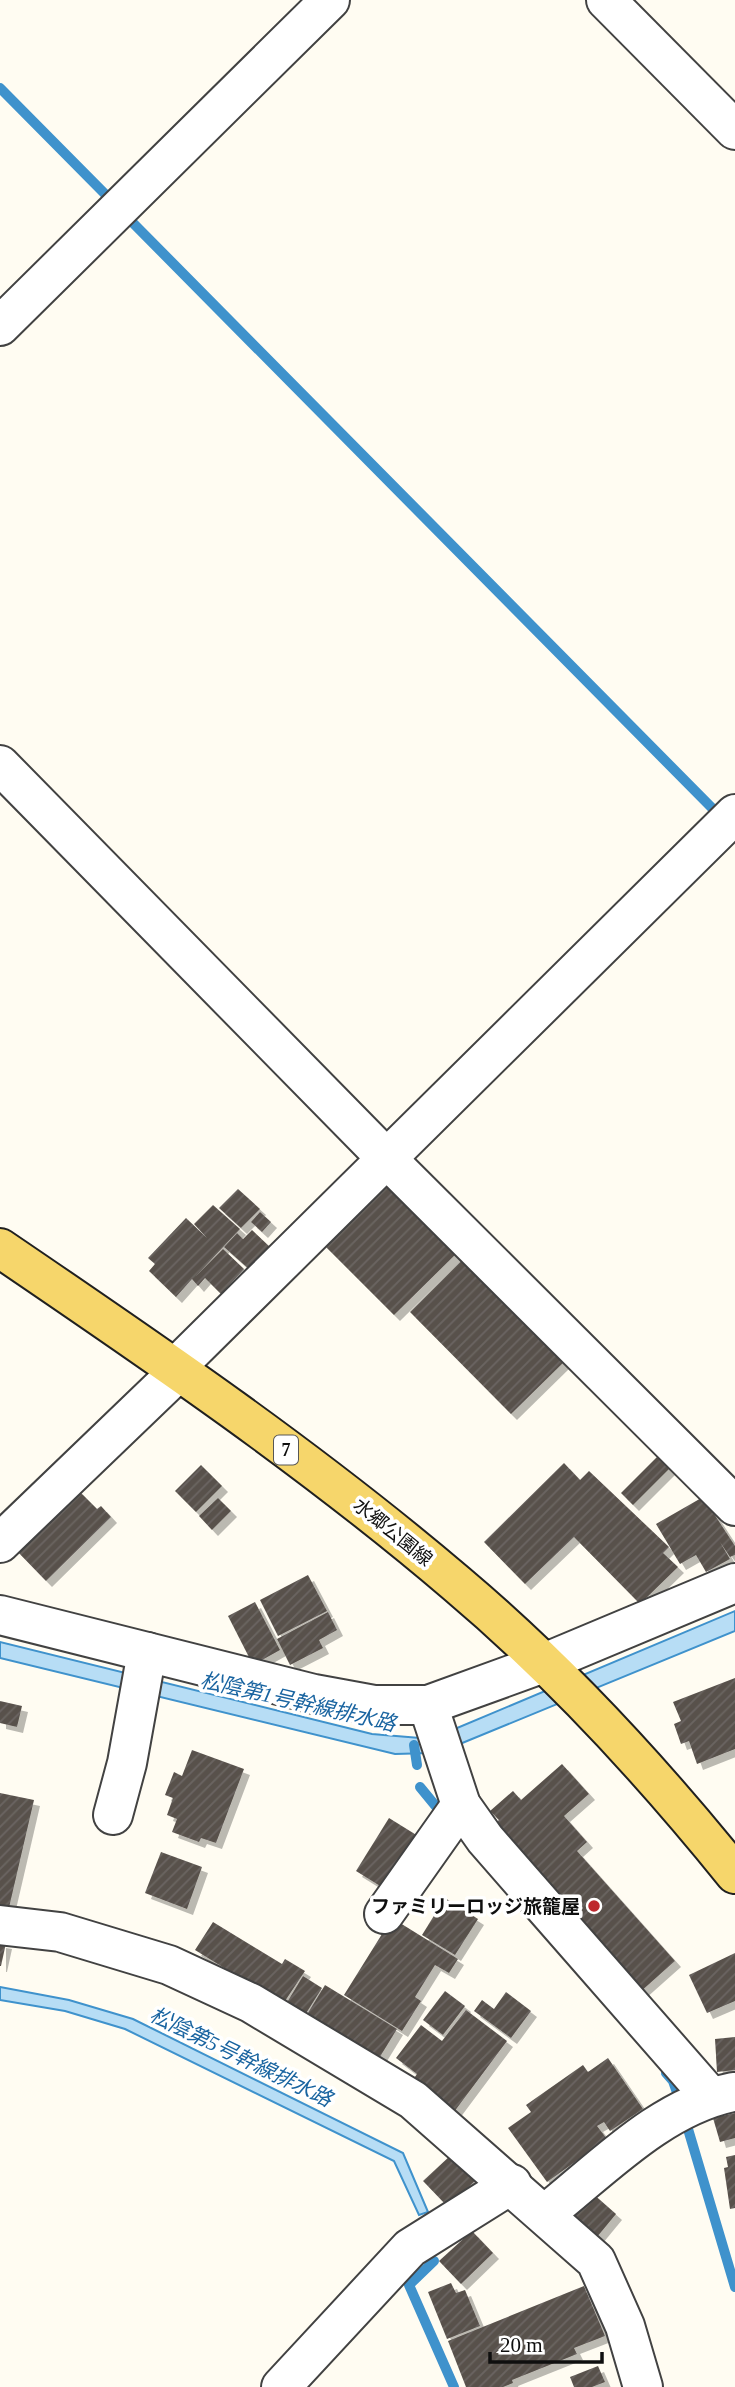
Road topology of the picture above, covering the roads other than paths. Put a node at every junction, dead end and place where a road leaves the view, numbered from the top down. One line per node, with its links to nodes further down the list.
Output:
1 (330, 0): 4 (street)
2 (606, 0): 3 (street)
3 (735, 130)
4 (0, 326)
5 (0, 765): 7 (street)
6 (735, 814): 7 (street)
7 (387, 1159): 9 (street); 10 (street)
8 (0, 1248): 9 (main road, 水郷公園線 / 7)
9 (178, 1369): 11 (street); 15 (main road, 水郷公園線 / 7)
10 (735, 1506)
11 (0, 1543)
12 (735, 1583): 15 (street)
13 (0, 1615): 14 (street)
14 (146, 1658): 16 (street); 18 (street)
15 (549, 1669): 16 (street); 19 (main road, 水郷公園線 / 7)
16 (431, 1712): 17 (street)
17 (461, 1805): 20 (street); 22 (street)
18 (113, 1815)
19 (735, 1874)
20 (384, 1914)
21 (0, 1925): 23 (street)
22 (722, 2094): 24 (street)
23 (512, 2184): 24 (street); 25 (street)
24 (545, 2214): 26 (street)
25 (281, 2387)
26 (643, 2387)

